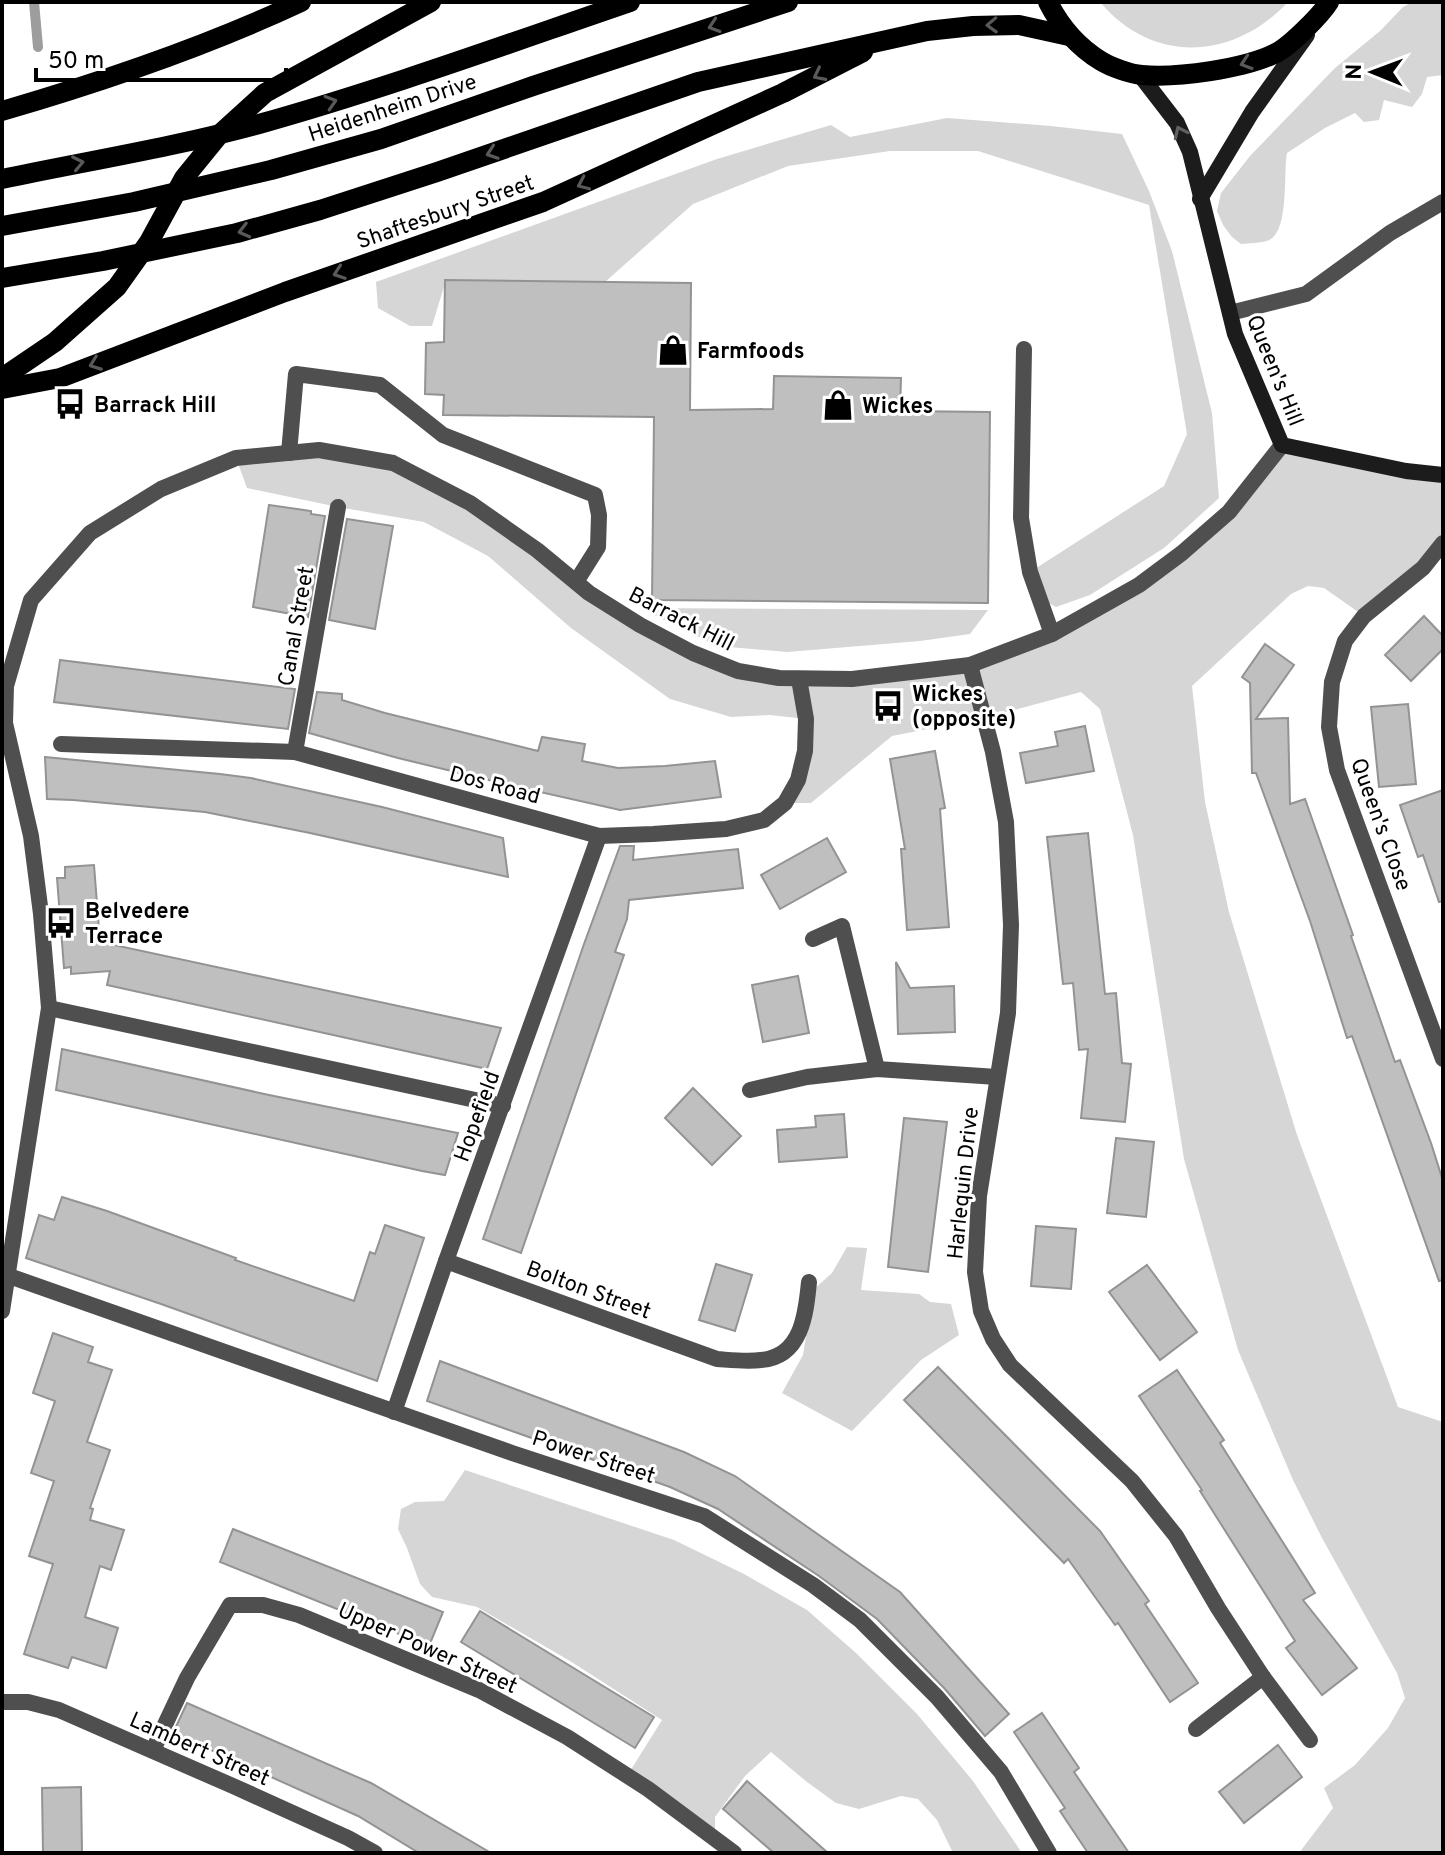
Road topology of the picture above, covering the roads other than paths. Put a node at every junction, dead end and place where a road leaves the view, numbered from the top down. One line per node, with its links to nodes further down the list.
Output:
1 (301, 2): 10 (main road)
2 (431, 2): 18 (main road)
3 (630, 2): 11 (main road, Heidenheim Drive, one-way to 3)
4 (788, 2): 14 (main road, Heidenheim Drive, one-way to 14)
5 (1048, 2): 7 (main road)
6 (1325, 8): 9 (main road, one-way to 9); 12 (main road)
7 (1069, 36): 8 (main road, one-way to 8); 9 (main road)
8 (888, 39): 15 (main road, one-way to 15); 19 (main road, Shaftesbury Street, one-way to 19)
9 (1140, 75): 12 (main road, Queen's Hill, one-way to 9)
10 (2, 111)
11 (2, 179)
12 (1200, 199): 16 (main road, Queen's Hill)
13 (1443, 202): 16 (street)
14 (2, 226)
15 (2, 278)
16 (1230, 313): 20 (main road, Queen's Hill)
17 (1024, 349): 26 (street)
18 (2, 378)
19 (2, 389)
20 (1282, 445): 22 (main road, Queen's Hill); 26 (street, Barrack Hill)
21 (289, 453): 25 (street, Barrack Hill); 25 (street); 33 (street, Barrack Hill)
22 (1443, 475)
23 (338, 507): 30 (street, Canal Street)
24 (1443, 543): 34 (street, Queen's Close)
25 (576, 582): 28 (street, Barrack Hill)
26 (1052, 634): 27 (street, Barrack Hill)
27 (970, 665): 28 (street, Barrack Hill); 36 (street, Harlequin Drive)
28 (799, 679): 31 (street, Dos Road)
29 (61, 744): 30 (street, Dos Road)
30 (295, 752): 31 (street, Dos Road)
31 (599, 836): 38 (street, Hopefield)
32 (813, 939): 35 (street)
33 (49, 1008): 38 (street); 40 (street, Barrack Hill)
34 (1443, 1059)
35 (877, 1069): 36 (street); 37 (street)
36 (997, 1077): 44 (street, Harlequin Drive)
37 (750, 1090)
38 (503, 1106): 39 (street, Hopefield)
39 (446, 1261): 41 (street, Bolton Street); 43 (street, Hopefield)
40 (9, 1276): 42 (street, Barrack Hill); 43 (street, Power Street)
41 (809, 1282)
42 (2, 1311)
43 (394, 1412): 51 (street, Power Street)
44 (1263, 1677): 46 (street); 47 (street, Harlequin Drive)
45 (2, 1702): 48 (street, Lambert Street)
46 (1196, 1729)
47 (1310, 1740)
48 (153, 1750): 49 (street, Lambert Street); 50 (street, Upper Power Street)
49 (375, 1853)
50 (734, 1853)
51 (1049, 1853)

